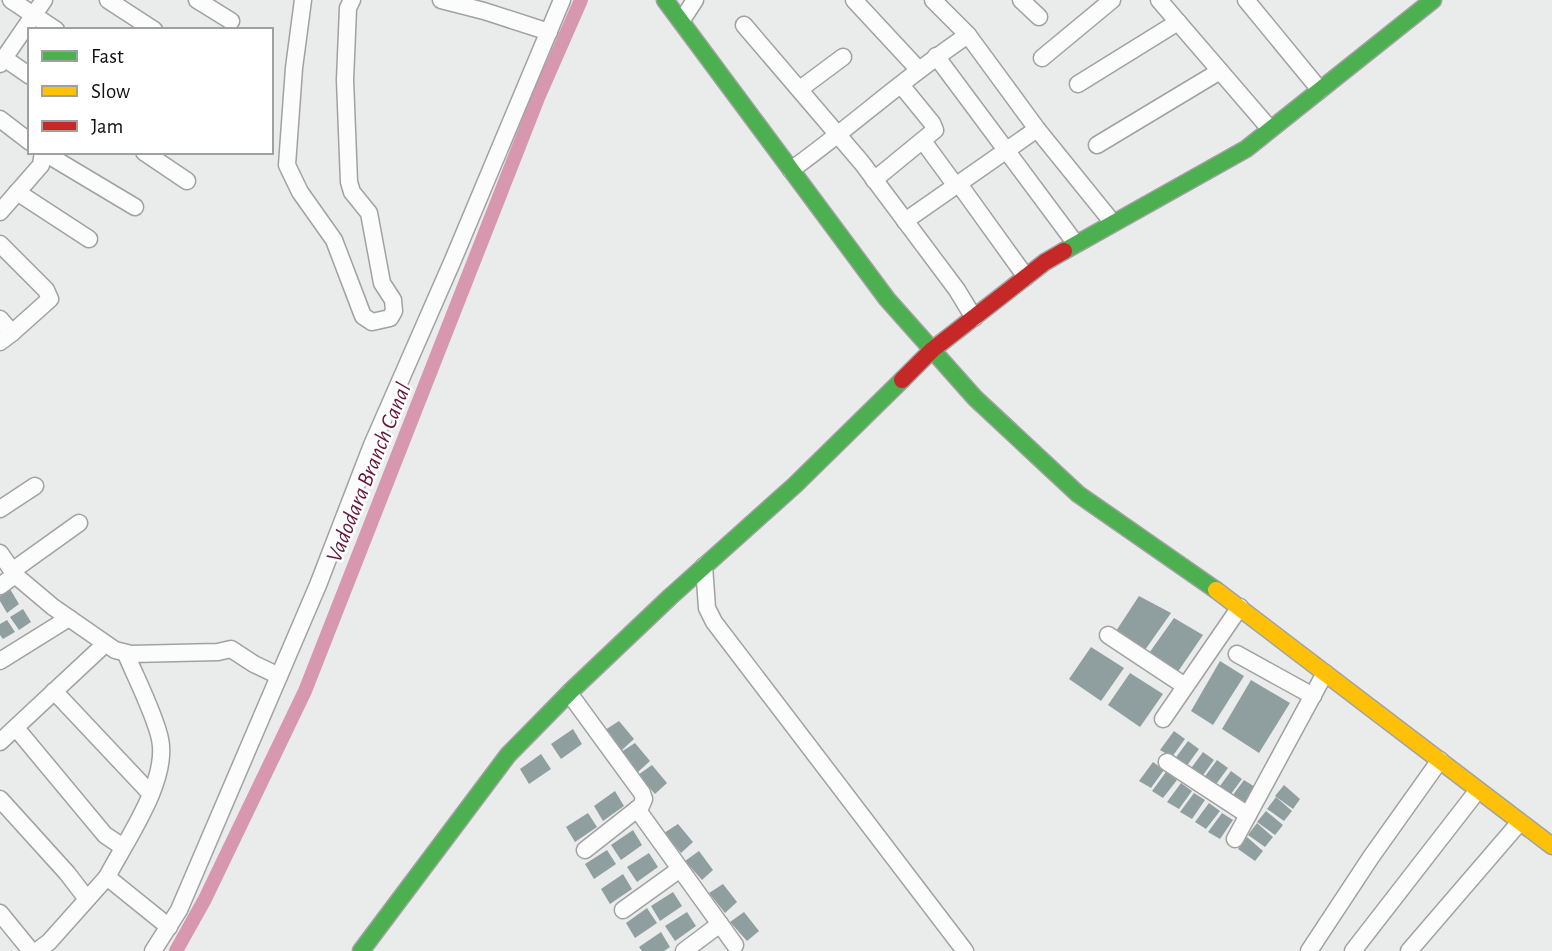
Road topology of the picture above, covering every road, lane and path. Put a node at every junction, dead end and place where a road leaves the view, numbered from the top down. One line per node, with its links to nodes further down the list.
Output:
1 (11, 0): 18 (street)
2 (44, 0): 18 (street)
3 (108, 0): 25 (street)
4 (197, 0): 21 (street)
5 (303, 0): 6 (street)
6 (352, 0)
7 (441, 0): 26 (street)
8 (562, 0): 26 (street)
9 (665, 0): 20 (street)
10 (695, 0): 20 (street)
11 (854, 0): 32 (street)
12 (933, 0): 27 (street)
13 (1021, 0): 19 (street)
14 (1112, 0): 31 (street)
15 (1159, 0): 22 (street)
16 (1246, 0): 38 (street)
17 (1433, 0): 38 (street)
18 (33, 15): 24 (street); 28 (street)
19 (1039, 18)
20 (682, 20): 50 (street)
21 (231, 21)
22 (1178, 22): 33 (street); 35 (street)
23 (744, 25): 37 (street)
24 (53, 28)
25 (152, 28)
26 (549, 32): 82 (street)
27 (968, 35): 29 (street); 40 (street)
28 (3, 56): 34 (street)
29 (936, 56): 32 (street); 46 (street)
30 (843, 57): 37 (street)
31 (1042, 58)
32 (919, 70): 36 (street)
33 (1220, 71): 41 (street); 45 (street)
34 (28, 75)
35 (1078, 84)
36 (901, 85): 42 (street); 44 (street)
37 (800, 89): 42 (street)
38 (1320, 90): 41 (street)
39 (0, 120): 43 (street)
40 (1037, 129): 46 (street); 58 (street)
41 (1270, 130): 58 (street)
42 (839, 136): 50 (street); 51 (street)
43 (28, 141)
44 (923, 141): 51 (street); 53 (street)
45 (1097, 145)
46 (1005, 151): 53 (street); 61 (street)
47 (43, 154): 54 (street)
48 (46, 154): 55 (street)
49 (147, 154): 52 (street)
50 (791, 170): 66 (street)
51 (874, 180): 57 (street)
52 (187, 181)
53 (958, 185): 57 (street); 62 (street)
54 (17, 192): 56 (street); 59 (street)
55 (135, 207)
56 (0, 212)
57 (905, 221): 63 (street)
58 (1112, 223): 61 (street)
59 (89, 239)
60 (0, 244): 65 (street)
61 (1076, 244): 62 (street)
62 (1026, 277): 63 (street)
63 (974, 318): 66 (street)
64 (0, 319): 65 (street)
65 (6, 337)
66 (932, 351): 71 (street); 74 (street)
67 (35, 486): 68 (street)
68 (0, 509)
69 (79, 523): 72 (street)
70 (0, 553): 72 (street)
71 (704, 566): 85 (street); 115 (street)
72 (13, 573): 73 (street); 75 (street)
73 (0, 586)
74 (1240, 607): 81 (street); 83 (street)
75 (69, 618): 77 (street); 80 (street)
76 (1108, 635): 83 (street)
77 (105, 644): 78 (street); 84 (street)
78 (126, 654): 82 (street); 93 (street)
79 (1237, 654): 86 (street)
80 (0, 661)
81 (1325, 673): 86 (street); 90 (street)
82 (279, 676): 108 (street)
83 (1185, 687): 87 (street)
84 (54, 691): 88 (street); 93 (street)
85 (569, 693): 95 (street); 113 (street)
86 (1313, 696): 96 (street)
87 (1163, 719)
88 (16, 728): 89 (street); 100 (street)
89 (0, 742)
90 (1440, 760): 92 (street); 116 (street)
91 (1167, 762): 96 (street)
92 (1478, 790): 97 (street); 117 (street)
93 (151, 794): 100 (street)
94 (0, 799): 104 (street)
95 (637, 809): 101 (street); 102 (street)
96 (1248, 815): 98 (street)
97 (1520, 822): 99 (street); 118 (street)
98 (1235, 839)
99 (1552, 846)
100 (122, 847): 103 (street)
101 (585, 850)
102 (680, 869): 105 (street); 107 (street)
103 (107, 877): 104 (street); 108 (street)
104 (87, 899): 111 (street)
105 (623, 910)
106 (0, 913): 110 (street)
107 (720, 924): 109 (street); 114 (street)
108 (169, 927): 112 (street)
109 (735, 945)
110 (30, 951)
111 (37, 951)
112 (153, 951)
113 (361, 951)
114 (684, 951)
115 (965, 951)
116 (1309, 951)
117 (1353, 951)
118 (1409, 951)

